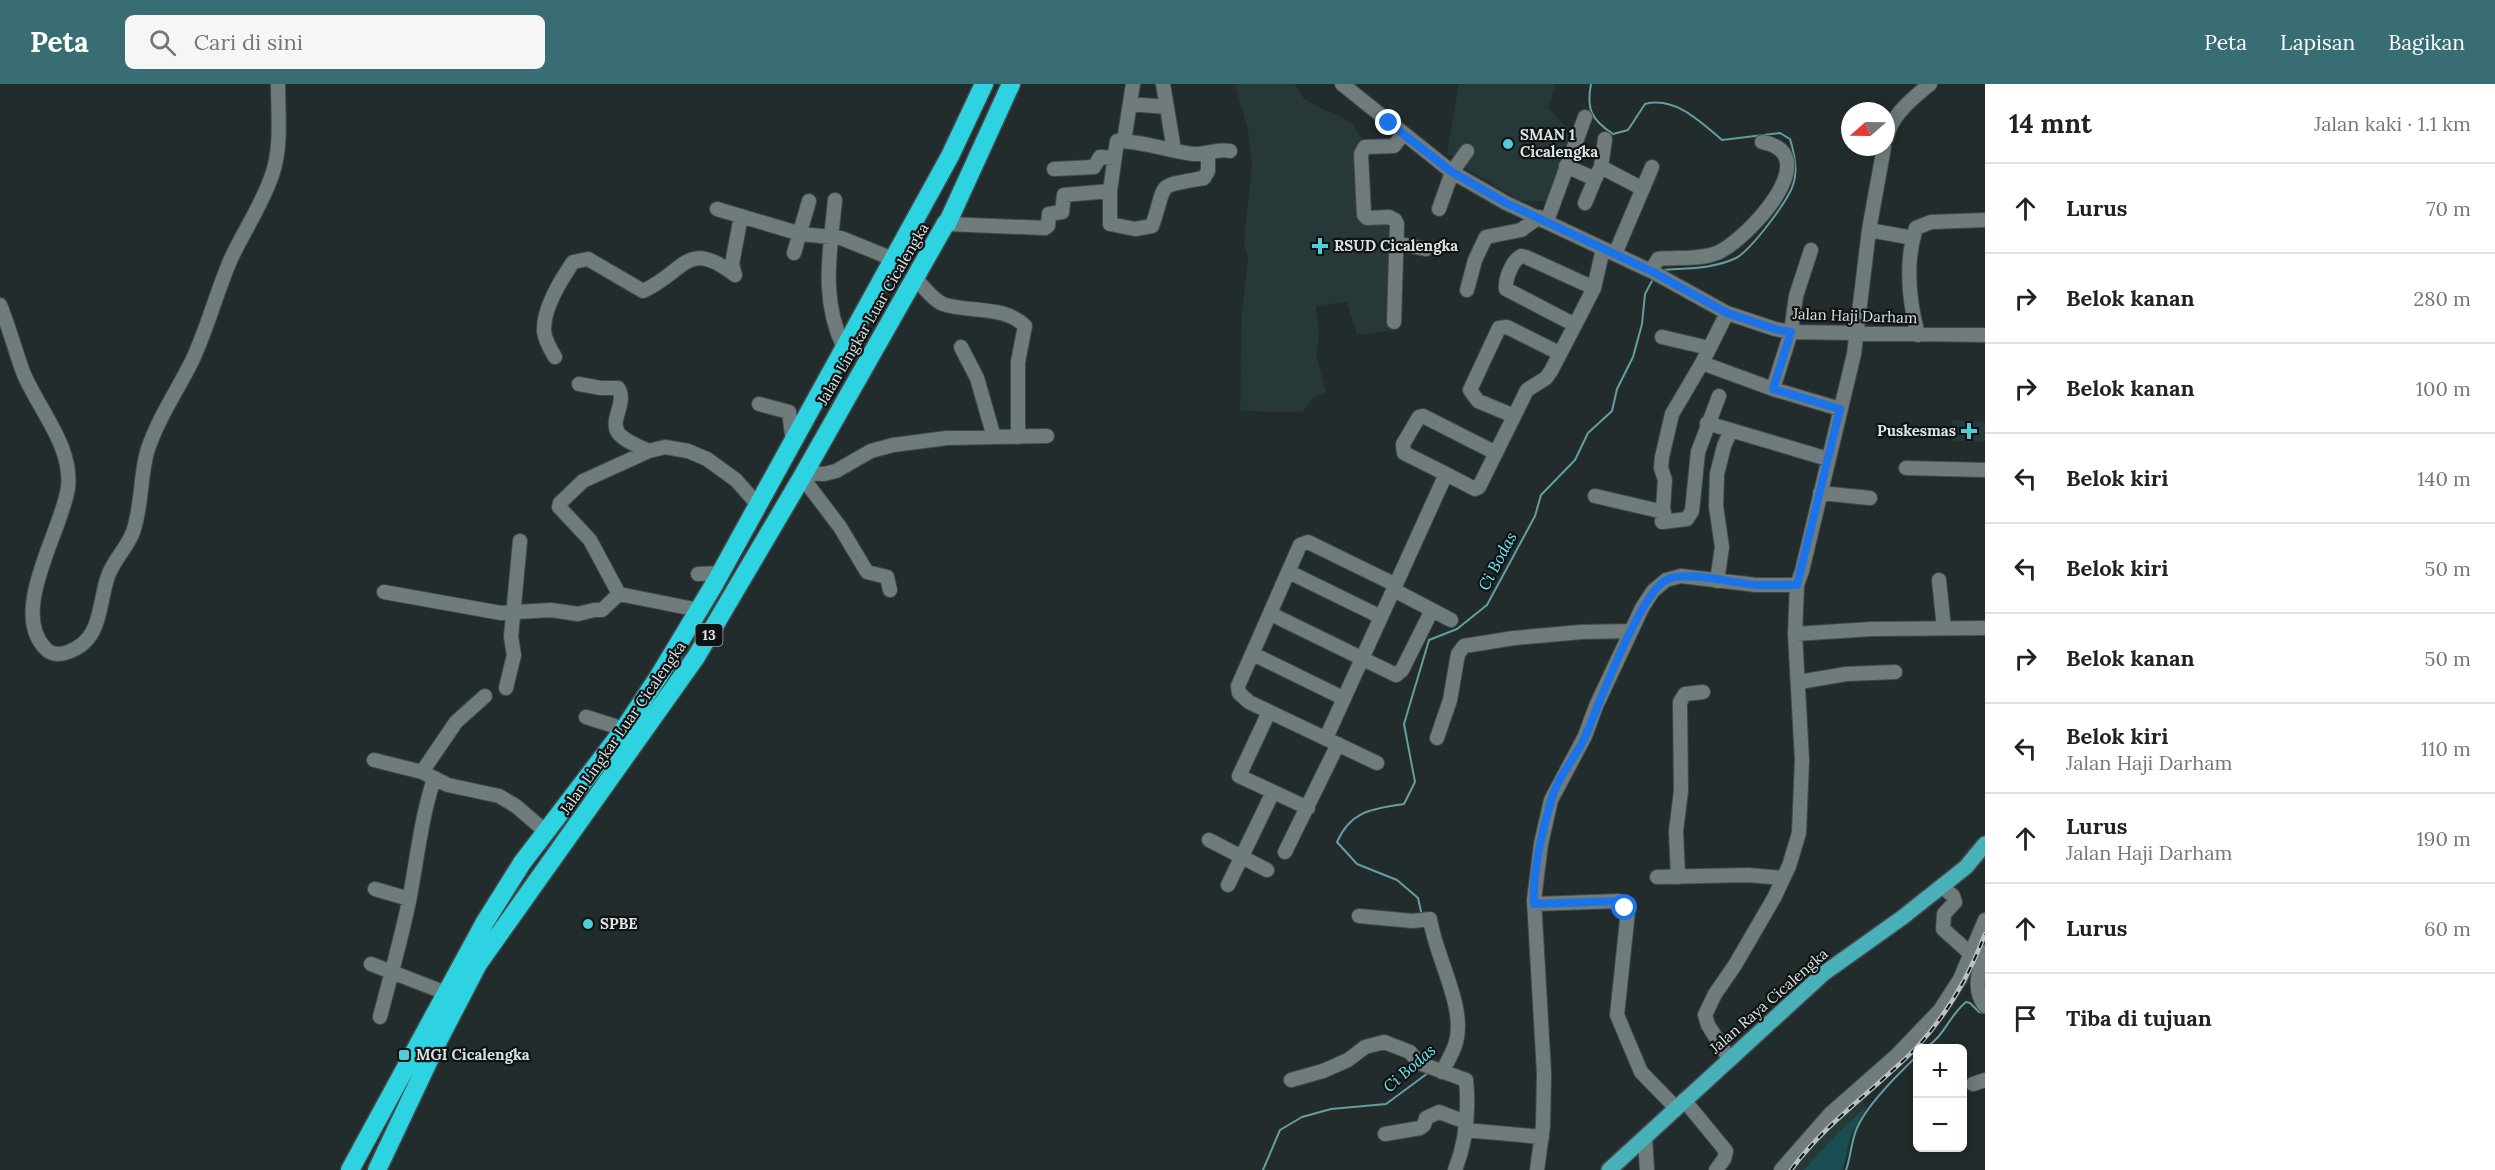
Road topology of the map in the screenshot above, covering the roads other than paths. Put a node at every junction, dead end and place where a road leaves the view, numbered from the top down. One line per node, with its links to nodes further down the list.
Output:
1 (278, 84): 54 (street)
2 (984, 84): 49 (highway, Jalan Lingkar Luar Cicalengka / 13)
3 (1011, 84): 12 (highway, Jalan Lingkar Luar Cicalengka / 13)
4 (1020, 84): 12 (street)
5 (1133, 84): 9 (street)
6 (1163, 84): 10 (street)
7 (1342, 84): 14 (street, Jalan Haji Darham)
8 (1930, 84): 13 (street)
9 (1130, 104): 10 (street); 16 (street)
10 (1166, 106): 18 (street)
11 (1585, 117): 24 (street)
12 (994, 120): 39 (highway, Jalan Lingkar Luar Cicalengka / 13)
13 (1895, 120)
14 (1403, 134): 27 (street, Jalan Haji Darham); 44 (street)
15 (1605, 139): 28 (street)
16 (1124, 141): 18 (street); 23 (street)
17 (1761, 142): 50 (street)
18 (1174, 150): 21 (street)
19 (1230, 151): 21 (street)
20 (1467, 151): 27 (street)
21 (1208, 154): 30 (street)
22 (1882, 156): 40 (street)
23 (1114, 158): 26 (street); 30 (street)
24 (1566, 166): 28 (street); 37 (street)
25 (1652, 167): 29 (street)
26 (1054, 169)
27 (1452, 172): 35 (street); 37 (street, Jalan Haji Darham)
28 (1598, 173): 29 (street); 33 (street)
29 (1643, 189): 47 (street)
30 (1110, 191): 39 (street)
31 (835, 200): 42 (street)
32 (809, 201): 41 (street)
33 (1585, 203)
34 (717, 209): 36 (street)
35 (1439, 209)
36 (741, 216): 41 (street); 67 (street)
37 (1543, 219): 47 (street, Jalan Haji Darham); 53 (street)
38 (1985, 220): 43 (street)
39 (947, 224): 51 (highway, Jalan Lingkar Luar Cicalengka / 13)
40 (1869, 230): 43 (street); 59 (street)
41 (801, 234): 42 (street); 48 (street)
42 (831, 237): 49 (street); 64 (street)
43 (1913, 238): 60 (street)
44 (1395, 243): 45 (street); 56 (street)
45 (1426, 249)
46 (1811, 250): 58 (street)
47 (1609, 251): 50 (street, Jalan Haji Darham); 52 (street)
48 (794, 253)
49 (893, 259): 64 (highway, Jalan Lingkar Luar Cicalengka / 13)
50 (1656, 274): 55 (street, Jalan Haji Darham)
51 (915, 278): 79 (street); 87 (highway, Jalan Lingkar Luar Cicalengka / 13)
52 (1594, 288): 57 (street); 57 (street)
53 (1467, 290)
54 (0, 305)
55 (1727, 313): 58 (street, Jalan Haji Darham); 65 (street)
56 (1395, 322)
57 (1575, 325): 66 (street)
58 (1791, 332): 59 (street, Jalan Haji Darham); 70 (street)
59 (1855, 333): 60 (street, Jalan Haji Darham); 73 (street)
60 (1918, 335): 61 (street, Jalan Haji Darham)
61 (1985, 335)
62 (1662, 337): 65 (street)
63 (961, 347): 78 (street)
64 (844, 348): 80 (highway, Jalan Lingkar Luar Cicalengka / 13)
65 (1709, 348): 68 (street)
66 (1559, 353): 74 (street); 74 (street)
67 (555, 357)
68 (1702, 363): 70 (street); 92 (street)
69 (579, 384): 81 (street)
70 (1773, 389): 73 (street)
71 (1719, 396): 75 (street)
72 (759, 404): 80 (street)
73 (1840, 409): 83 (street)
74 (1514, 416): 82 (street)
75 (1707, 423): 76 (street); 92 (street)
76 (1731, 430): 83 (street); 98 (street)
77 (1047, 436): 79 (street)
78 (994, 437): 79 (street); 87 (street)
79 (1018, 437)
80 (793, 442): 91 (highway, Jalan Lingkar Luar Cicalengka / 13)
81 (649, 451): 91 (street); 103 (street)
82 (1496, 453): 86 (street); 86 (street)
83 (1828, 459): 88 (street)
84 (1906, 468): 85 (street)
85 (1985, 470)
86 (1446, 474): 100 (street)
87 (804, 475): 101 (street); 166 (highway, Jalan Lingkar Luar Cicalengka / 13)
88 (1820, 493): 90 (street); 99 (street)
89 (1595, 496): 92 (street)
90 (1870, 498)
91 (759, 504): 95 (highway, Jalan Lingkar Luar Cicalengka / 13)
92 (1664, 512)
93 (520, 541): 106 (street)
94 (1289, 572): 100 (street); 107 (street); 108 (street)
95 (721, 573): 96 (street); 104 (highway, Jalan Lingkar Luar Cicalengka / 13)
96 (698, 574)
97 (1939, 580): 110 (street)
98 (1718, 581): 99 (street); 112 (street)
99 (1797, 585): 113 (street)
100 (1395, 588): 105 (street); 108 (street)
101 (890, 590)
102 (384, 592): 106 (street)
103 (619, 594): 104 (street); 106 (street)
104 (699, 610): 124 (highway, Jalan Lingkar Luar Cicalengka / 13)
105 (1432, 610): 109 (street); 115 (street)
106 (513, 613): 118 (street)
107 (1271, 614): 114 (street); 115 (street)
108 (1382, 617): 115 (street)
109 (1451, 620)
110 (1944, 628): 111 (street); 113 (street)
111 (1985, 628)
112 (1631, 631): 125 (street); 146 (street)
113 (1795, 634): 117 (street)
114 (1253, 654): 121 (street); 122 (street)
115 (1361, 659): 121 (street)
116 (1895, 672): 117 (street)
117 (1798, 682): 141 (street)
118 (506, 688)
119 (1703, 692): 139 (street)
120 (485, 696): 129 (street)
121 (1343, 698): 126 (street)
122 (1269, 712): 126 (street); 131 (street)
123 (585, 717): 124 (street)
124 (624, 729): 133 (highway, Jalan Lingkar Luar Cicalengka / 13)
125 (1437, 738)
126 (1332, 741): 128 (street); 132 (street)
127 (374, 760): 129 (street)
128 (1377, 763)
129 (422, 772): 130 (street)
130 (435, 779): 133 (street); 145 (street)
131 (1273, 792): 132 (street); 137 (street)
132 (1308, 808): 136 (street)
133 (546, 832): 152 (highway, Jalan Lingkar Luar Cicalengka / 13)
134 (1209, 840): 137 (street)
135 (1985, 844): 143 (main road, Jalan Raya Cicalengka)
136 (1285, 852)
137 (1242, 856): 138 (street); 142 (street)
138 (1267, 870)
139 (1678, 877): 140 (street); 141 (street)
140 (1657, 878)
141 (1782, 878): 155 (street)
142 (1228, 885)
143 (1942, 886): 149 (street); 155 (main road, Jalan Raya Cicalengka)
144 (375, 889): 145 (street)
145 (409, 899): 151 (street)
146 (1534, 904): 158 (street); 161 (street)
147 (1359, 916): 156 (street)
148 (1985, 920): 149 (street)
149 (1978, 953): 153 (street); 171 (street)
150 (371, 963): 151 (street)
151 (393, 973): 152 (street); 154 (street)
152 (446, 993): 165 (highway, Jalan Lingkar Luar Cicalengka / 13)
153 (1985, 1006)
154 (380, 1017)
155 (1730, 1060): 158 (main road, Jalan Raya Cicalengka)
156 (1441, 1072): 157 (street); 159 (street)
157 (1291, 1080)
158 (1680, 1104): 162 (main road, Jalan Raya Cicalengka); 170 (street)
159 (1466, 1126): 160 (street); 161 (street); 167 (street)
160 (1385, 1134)
161 (1542, 1137): 168 (street)
162 (1645, 1137): 163 (main road, Jalan Raya Cicalengka); 164 (street)
163 (1623, 1157): 164 (street); 169 (main road, Jalan Raya Cicalengka)
164 (1647, 1169)
165 (350, 1170)
166 (377, 1170)
167 (1455, 1170)
168 (1537, 1170)
169 (1609, 1170)
170 (1716, 1170)
171 (1781, 1170)

